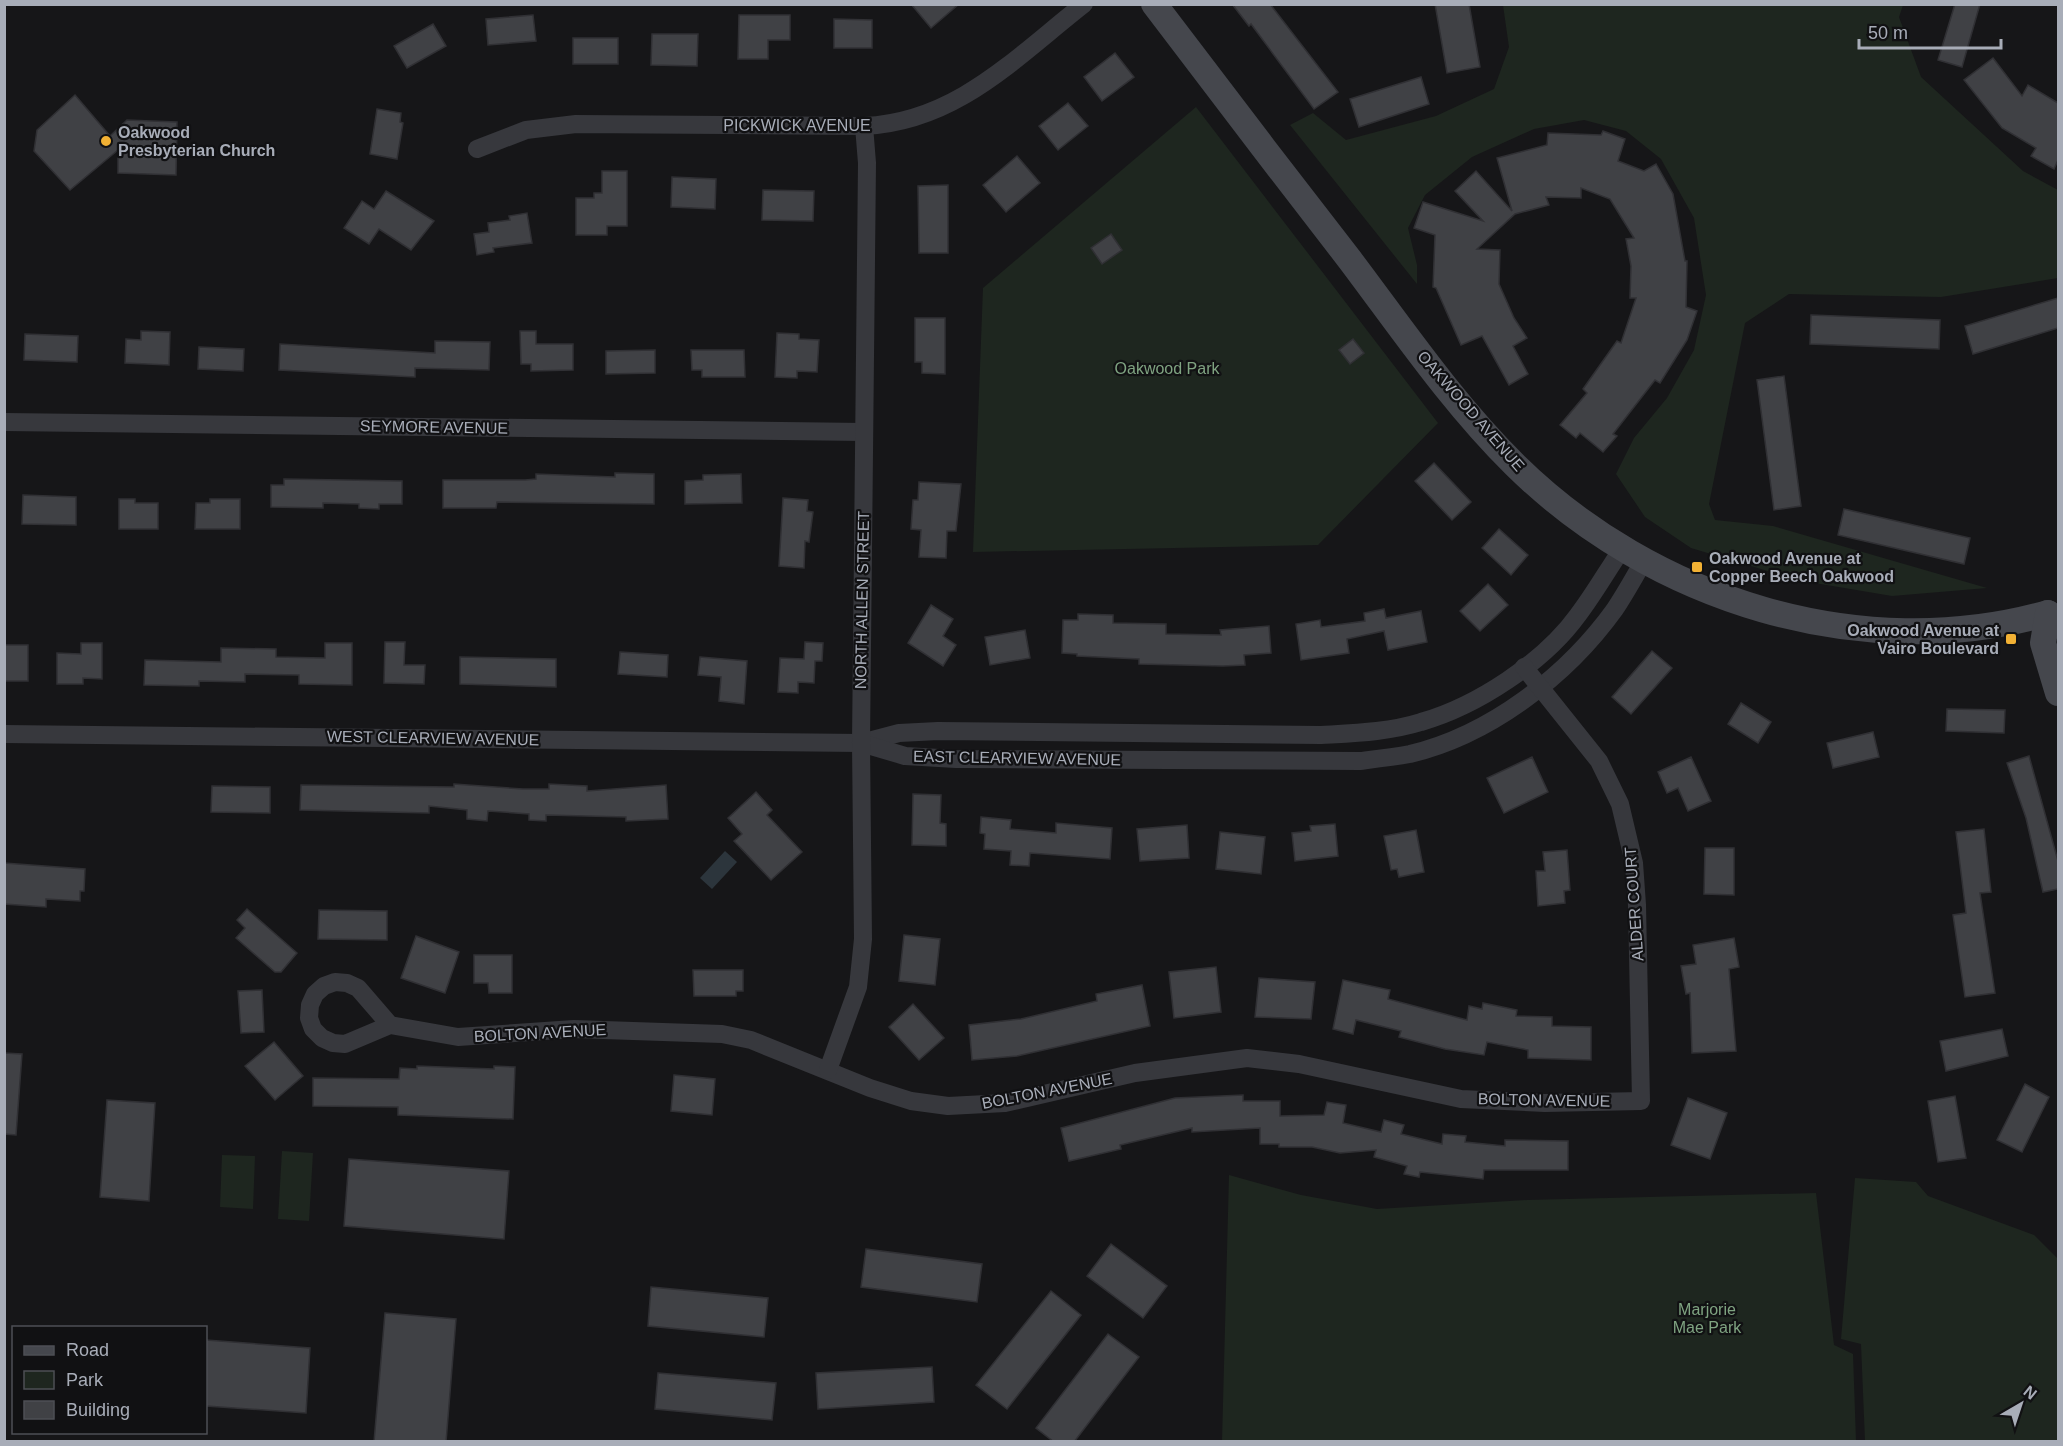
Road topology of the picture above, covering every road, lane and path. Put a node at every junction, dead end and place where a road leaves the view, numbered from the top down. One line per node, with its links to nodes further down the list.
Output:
1 (1084, 4): 3 (street, PICKWICK AVENUE)
2 (1154, 4): 7 (street, OAKWOOD AVENUE)
3 (864, 126): 4 (street, PICKWICK AVENUE); 6 (street, NORTH ALLEN STREET)
4 (477, 149)
5 (4, 422): 6 (street, SEYMORE AVENUE)
6 (864, 432): 13 (street, NORTH ALLEN STREET)
7 (1632, 556): 8 (street, OAKWOOD AVENUE); 9 (street, EAST CLEARVIEW AVENUE); 10 (street, EAST CLEARVIEW AVENUE)
8 (2055, 615): 11 (street)
9 (1524, 667): 10 (street, ALDER COURT); 13 (street, EAST CLEARVIEW AVENUE)
10 (1540, 686): 13 (street, EAST CLEARVIEW AVENUE); 16 (street, ALDER COURT)
11 (2058, 693)
12 (4, 734): 13 (street, WEST CLEARVIEW AVENUE)
13 (861, 742): 15 (street, NORTH ALLEN STREET)
14 (390, 1025): 15 (street, BOLTON AVENUE)
15 (828, 1070): 16 (street, BOLTON AVENUE)
16 (1641, 1101)

